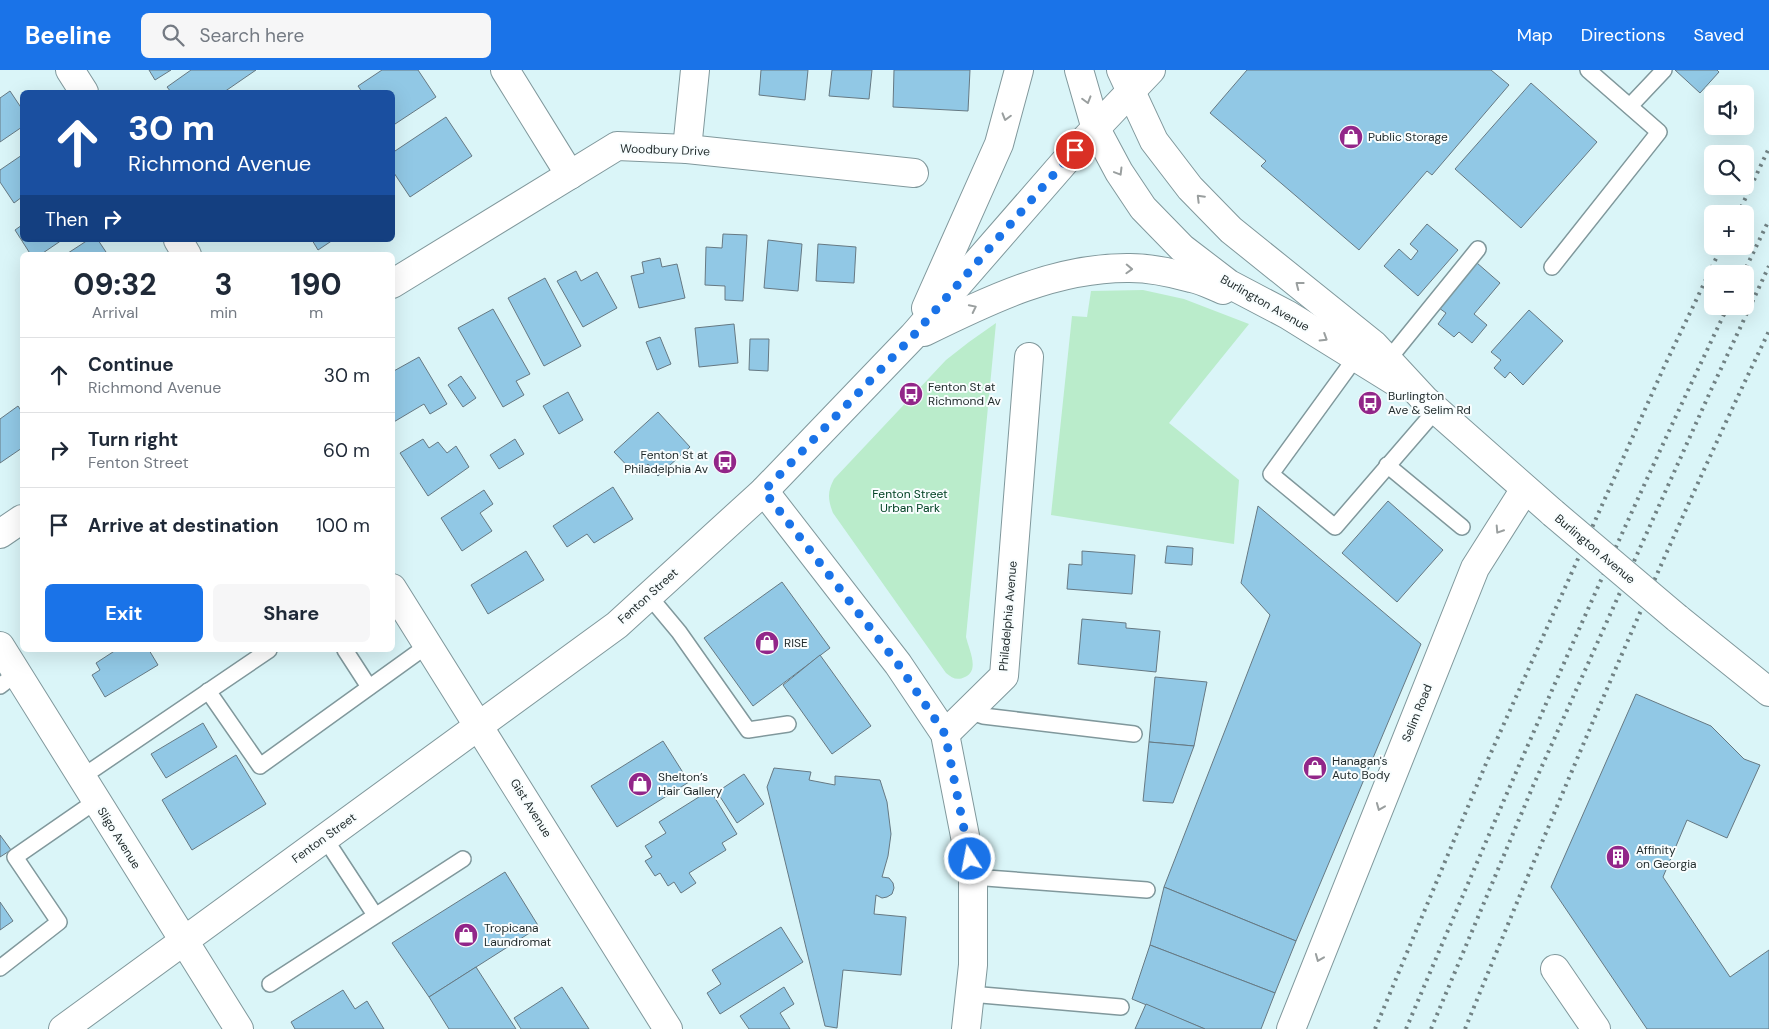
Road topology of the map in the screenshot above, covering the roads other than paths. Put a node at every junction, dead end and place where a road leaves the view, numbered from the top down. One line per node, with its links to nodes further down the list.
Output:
1 (70, 70): 10 (street)
2 (505, 70): 15 (street)
3 (695, 70): 13 (street)
4 (1019, 70): 20 (street, one-way to 20)
5 (1079, 70): 12 (street, one-way to 12)
6 (1151, 70): 9 (street, Fenton Street)
7 (1588, 70): 11 (lane)
8 (1664, 70): 11 (lane)
9 (1126, 81): 12 (street, Fenton Street); 23 (street, Burlington Avenue, one-way to 9)
10 (83, 90)
11 (1630, 106): 17 (lane)
12 (1096, 129): 19 (street, Burlington Avenue, one-way to 19); 20 (street, Fenton Street)
13 (688, 149): 14 (street, Woodbury Drive); 15 (street, Woodbury Drive)
14 (914, 173)
15 (570, 175): 18 (street, Woodbury Drive)
16 (1478, 249): 23 (lane)
17 (1552, 267)
18 (395, 282)
19 (1288, 315): 20 (street, one-way to 19); 22 (street, Burlington Avenue, one-way to 22)
20 (913, 336): 27 (street, Fenton Street)
21 (1029, 357): 41 (street, Philadelphia Avenue)
22 (1356, 357): 24 (street, Burlington Avenue); 25 (lane)
23 (1388, 360): 24 (street, Burlington Avenue)
24 (1431, 405): 25 (lane); 26 (street, Burlington Avenue)
25 (1387, 465): 29 (lane)
26 (1525, 489): 40 (street, Burlington Avenue, bridge); 63 (street, Selim Road, one-way to 63)
27 (764, 491): 32 (street, Fenton Street); 44 (street)
28 (20, 520): 30 (street)
29 (1462, 527)
30 (0, 534)
31 (395, 593): 33 (street, Gist Avenue)
32 (649, 596): 42 (lane); 43 (street, Fenton Street)
33 (428, 645): 38 (lane); 43 (street, Gist Avenue)
34 (0, 646): 37 (street, Sligo Avenue)
35 (266, 652): 39 (lane)
36 (346, 652): 38 (lane)
37 (9, 680): 46 (street, Sligo Avenue)
38 (369, 687): 39 (lane)
39 (208, 691): 46 (lane)
40 (1769, 692)
41 (968, 711): 44 (street, Philadelphia Avenue); 45 (lane)
42 (788, 724)
43 (479, 725): 48 (street, Fenton Street); 61 (street, Gist Avenue)
44 (945, 734): 50 (street)
45 (1134, 734)
46 (82, 777): 47 (street, Sligo Avenue)
47 (96, 801): 53 (street, Sligo Avenue); 54 (lane)
48 (324, 838): 52 (lane); 53 (street, Fenton Street)
49 (463, 858): 52 (lane)
50 (973, 877): 51 (lane); 57 (street)
51 (1147, 890)
52 (375, 915): 56 (lane)
53 (183, 940): 59 (street, Fenton Street); 60 (street, Sligo Avenue)
54 (0, 968)
55 (1555, 969): 64 (street)
56 (270, 984)
57 (970, 994): 58 (lane); 62 (street)
58 (1120, 1007)
59 (63, 1029)
60 (239, 1029)
61 (668, 1029)
62 (966, 1029)
63 (1291, 1029)
64 (1596, 1029)

